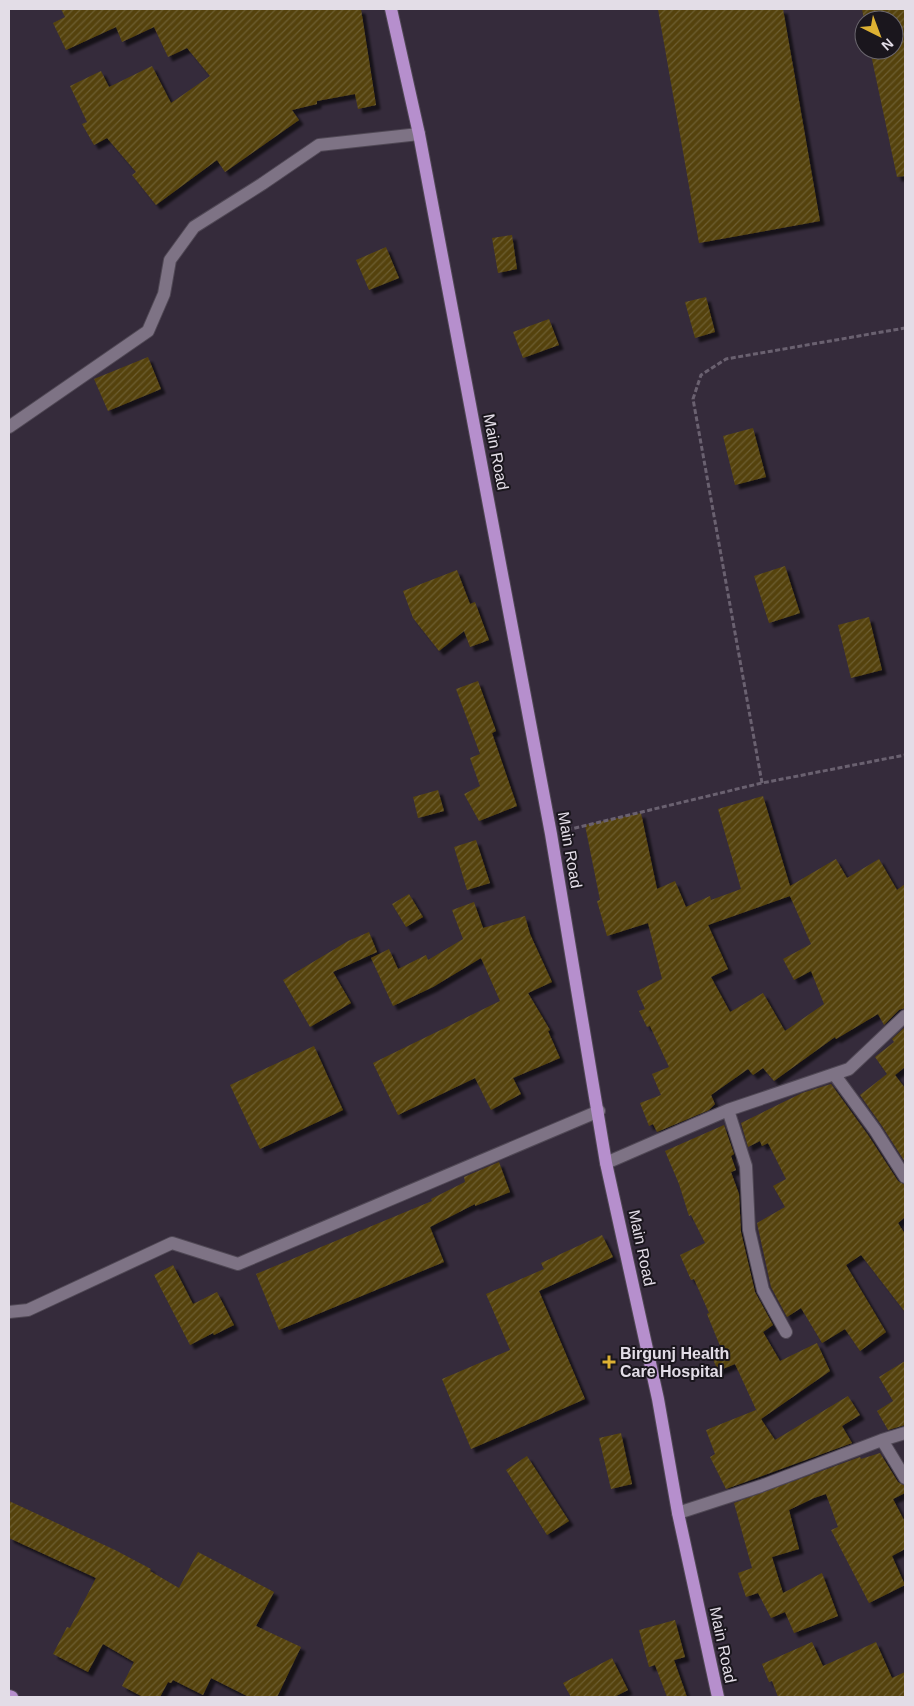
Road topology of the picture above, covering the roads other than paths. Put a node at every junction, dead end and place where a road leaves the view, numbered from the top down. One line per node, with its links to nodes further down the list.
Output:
1 (391, 9): 2 (main road, Main Road)
2 (419, 134): 3 (street); 7 (main road, Main Road)
3 (9, 427)
4 (905, 1016): 5 (street)
5 (834, 1074): 6 (street); 9 (street)
6 (728, 1110): 8 (street); 11 (street)
7 (599, 1111): 8 (main road, Main Road); 10 (street)
8 (606, 1163): 15 (main road, Main Road)
9 (905, 1177)
10 (9, 1312)
11 (786, 1332)
12 (905, 1433): 13 (street)
13 (882, 1440): 14 (street); 15 (street)
14 (905, 1478)
15 (678, 1513): 18 (main road, Main Road)
16 (9, 1696): 17 (main road)
17 (12, 1697)
18 (718, 1697)

